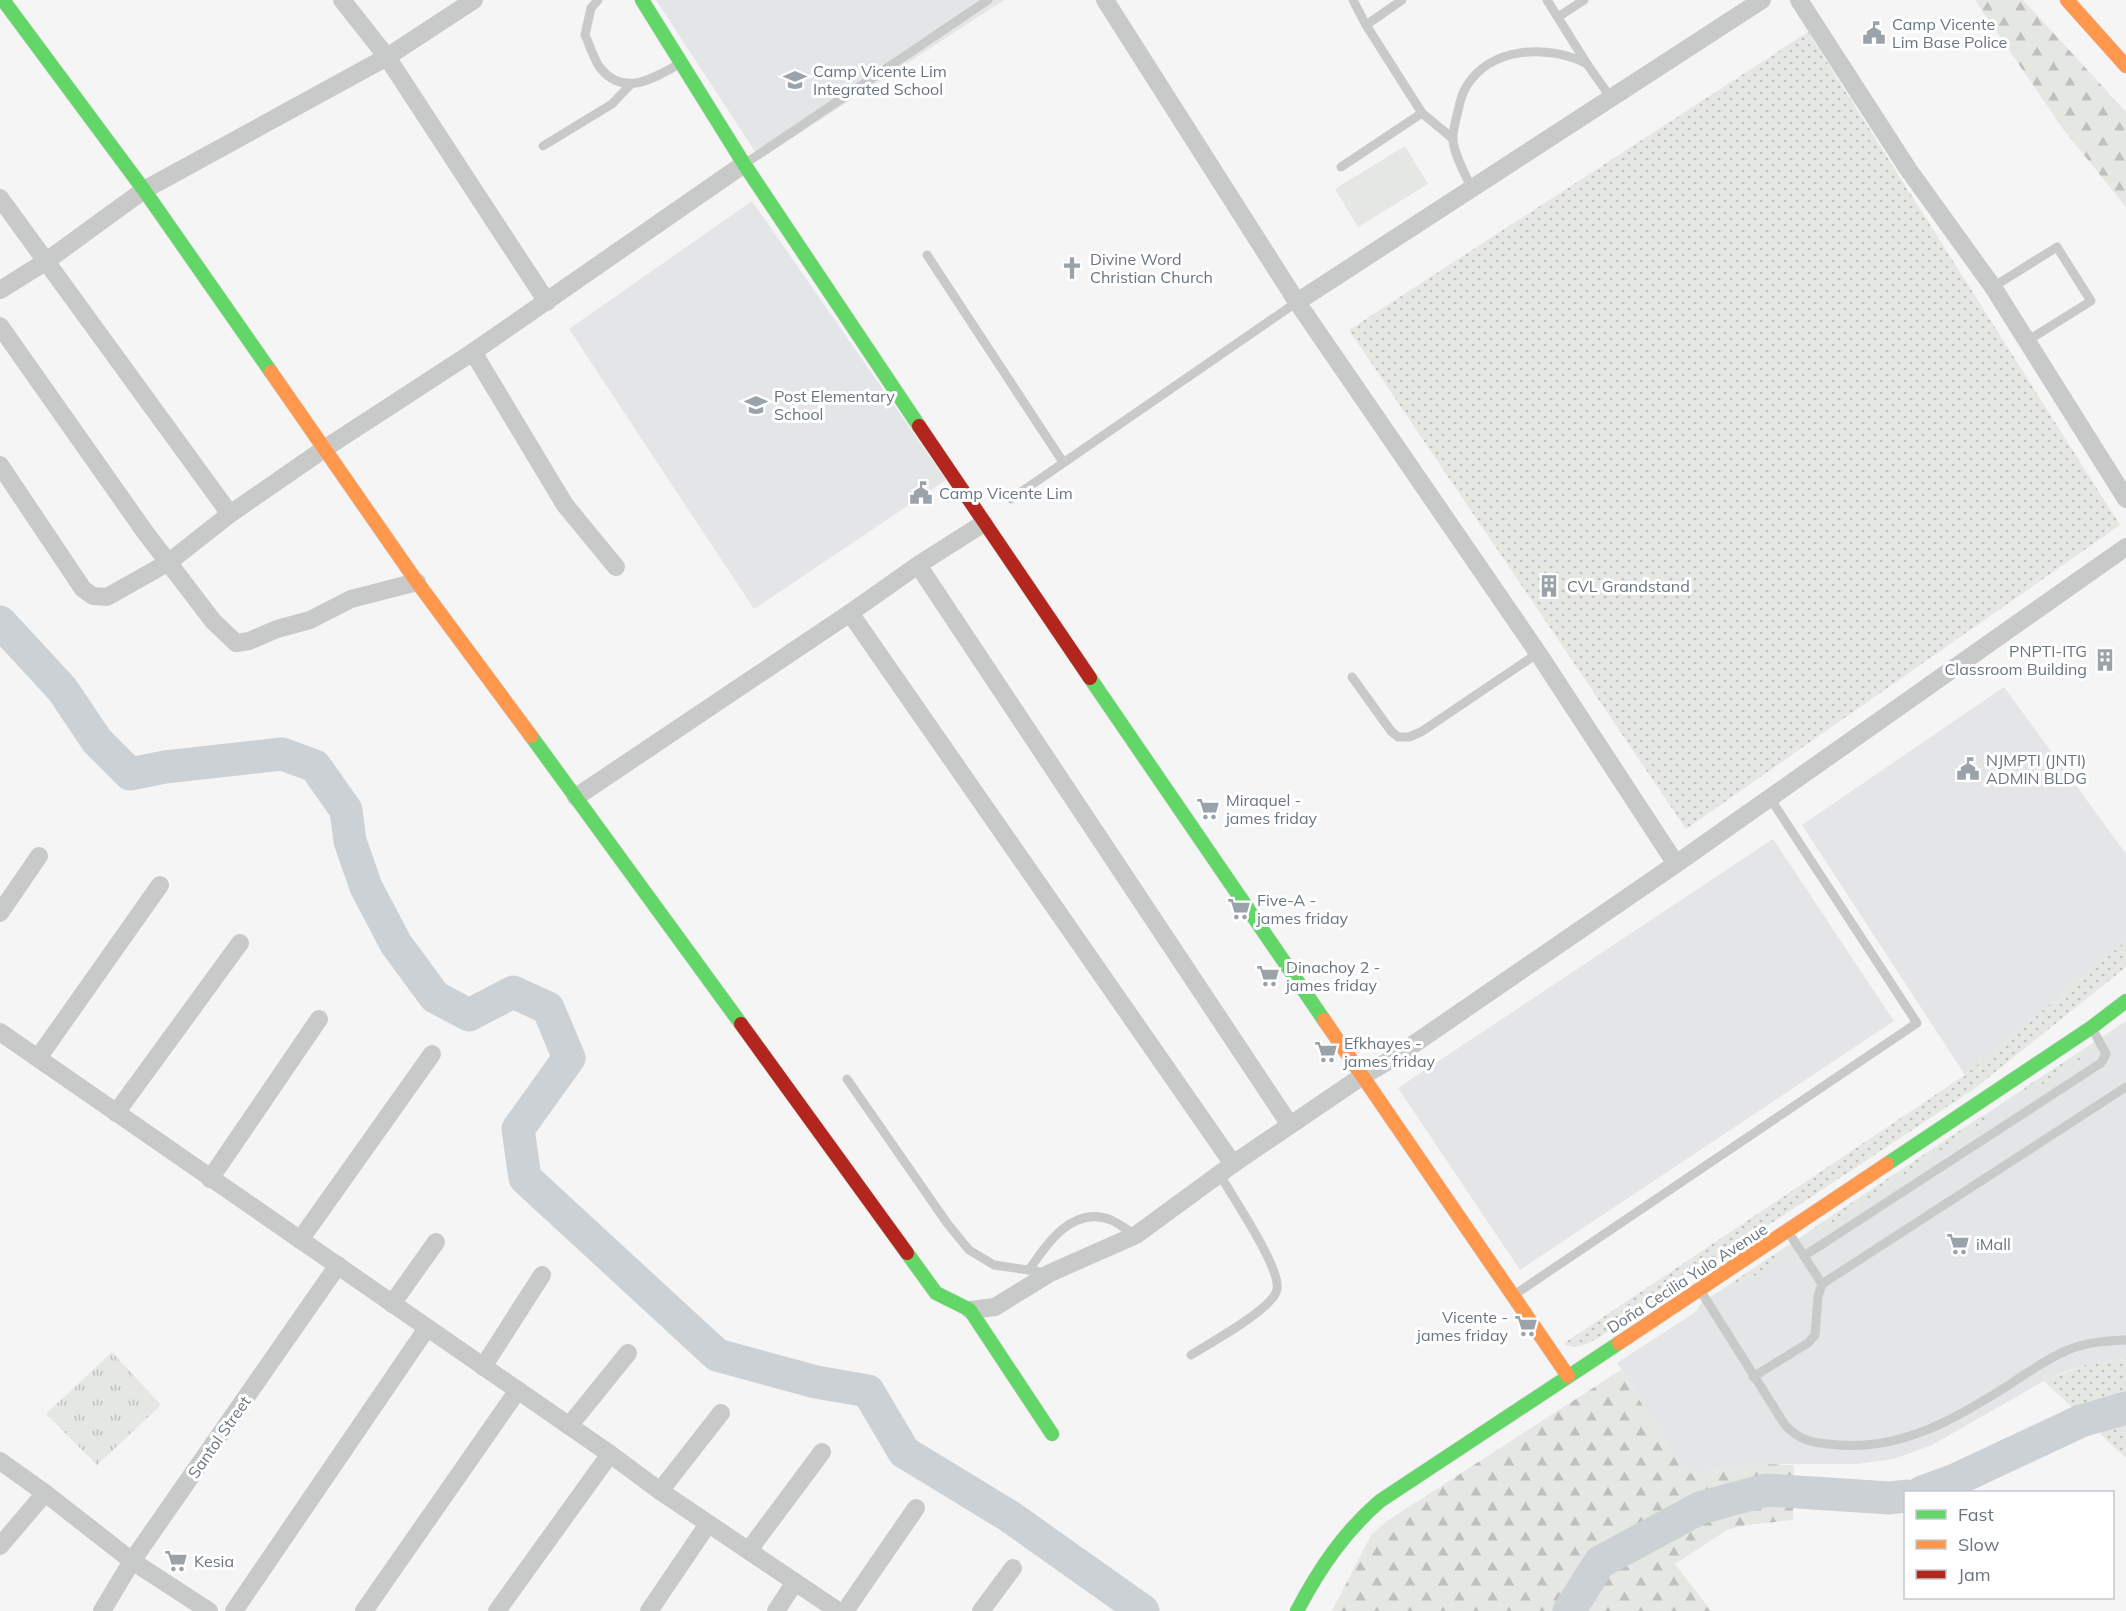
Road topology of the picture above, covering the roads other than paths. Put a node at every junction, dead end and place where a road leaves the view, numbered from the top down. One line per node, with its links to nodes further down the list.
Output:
1 (3, 0): 29 (street)
2 (342, 0): 17 (street)
3 (474, 0): 17 (street)
4 (598, 0): 21 (lane)
5 (642, 0): 18 (street)
6 (988, 0): 26 (lane)
7 (1105, 0): 36 (street)
8 (1353, 0): 16 (lane)
9 (1402, 0): 16 (lane)
10 (1547, 0): 15 (lane)
11 (1584, 0): 15 (lane)
12 (1762, 0): 22 (street)
13 (1799, 0): 33 (street)
14 (2067, 0): 20 (street)
15 (1558, 17): 19 (lane)
16 (1365, 25): 23 (lane)
17 (387, 57): 29 (street); 35 (street)
18 (682, 63): 21 (lane); 26 (street)
19 (1587, 64): 22 (lane); 24 (lane)
20 (2126, 66)
21 (630, 85): 25 (lane)
22 (1611, 98): 28 (street)
23 (1422, 113): 24 (lane); 27 (lane)
24 (1452, 138): 28 (lane)
25 (543, 146)
26 (744, 164): 35 (street); 46 (street)
27 (1341, 167)
28 (1472, 189): 36 (street)
29 (144, 190): 32 (street); 40 (street)
30 (0, 198): 32 (street)
31 (927, 255): 41 (lane)
32 (45, 262): 34 (street); 45 (street)
33 (1992, 287): 38 (street); 38 (lane)
34 (0, 290)
35 (547, 302): 39 (street)
36 (1297, 302): 41 (lane); 53 (street)
37 (0, 326): 48 (street)
38 (2027, 341): 44 (street)
39 (473, 352): 40 (street); 50 (street)
40 (324, 449): 45 (street); 51 (street)
41 (1063, 462): 43 (lane)
42 (0, 465): 48 (street)
43 (1011, 499)
44 (2126, 499)
45 (230, 514): 48 (street)
46 (984, 523): 49 (street); 68 (street)
47 (2126, 548): 56 (street)
48 (169, 562): 51 (street)
49 (918, 565): 52 (street); 72 (street)
50 (616, 567)
51 (417, 582): 55 (street)
52 (850, 613): 55 (street); 73 (street)
53 (1538, 653): 54 (lane); 58 (street)
54 (1352, 677)
55 (576, 797): 88 (street)
56 (1770, 798): 58 (street); 86 (lane)
57 (39, 856): 60 (street)
58 (1676, 864): 68 (street)
59 (160, 885): 67 (street)
60 (0, 913)
61 (240, 943): 71 (street)
62 (2126, 1001): 64 (street, Doña Cecilia Yulo Avenue)
63 (319, 1018): 74 (street)
64 (2092, 1027): 75 (street, Doña Cecilia Yulo Avenue); 79 (lane)
65 (0, 1032): 67 (street)
66 (432, 1054): 77 (street)
67 (38, 1058): 71 (street)
68 (1361, 1077): 72 (street); 86 (street)
69 (847, 1079): 81 (lane)
70 (2126, 1087): 84 (lane)
71 (116, 1113): 74 (street)
72 (1290, 1125): 73 (street)
73 (1227, 1170): 76 (street); 92 (lane)
74 (210, 1179): 77 (street)
75 (1788, 1231): 79 (lane); 85 (street, Doña Cecilia Yulo Avenue)
76 (1136, 1235): 81 (lane); 82 (street)
77 (300, 1240): 80 (street)
78 (436, 1242): 87 (street)
79 (1804, 1256): 84 (lane)
80 (338, 1265): 87 (street); 109 (street, Santol Street)
81 (1029, 1270): 82 (lane)
82 (1050, 1273): 88 (street)
83 (542, 1275): 93 (street)
84 (1822, 1284): 95 (lane)
85 (1700, 1290): 94 (street, Doña Cecilia Yulo Avenue); 95 (lane)
86 (1514, 1295): 94 (street)
87 (392, 1304): 89 (street)
88 (970, 1310): 99 (street)
89 (427, 1328): 93 (street); 114 (street)
90 (2126, 1340): 95 (lane)
91 (628, 1353): 98 (street)
92 (1191, 1355)
93 (483, 1367): 96 (street)
94 (1568, 1376): 122 (street, Doña Cecilia Yulo Avenue)
95 (1754, 1377)
96 (518, 1390): 98 (street); 115 (street)
97 (721, 1413): 103 (street)
98 (569, 1426): 101 (street)
99 (1052, 1434)
100 (822, 1452): 108 (street)
101 (610, 1454): 103 (street); 116 (street)
102 (0, 1461): 104 (street)
103 (660, 1491): 106 (street)
104 (45, 1493): 107 (street); 109 (street)
105 (916, 1508): 120 (street)
106 (708, 1524): 108 (street); 117 (street)
107 (0, 1546)
108 (749, 1550): 111 (street)
109 (132, 1561): 112 (street, Santol Street); 113 (street)
110 (1013, 1568): 121 (street)
111 (795, 1582): 118 (street); 119 (street)
112 (102, 1611)
113 (209, 1611)
114 (234, 1611)
115 (364, 1611)
116 (497, 1611)
117 (649, 1611)
118 (776, 1611)
119 (838, 1611)
120 (845, 1611)
121 (981, 1611)
122 (1297, 1611)

